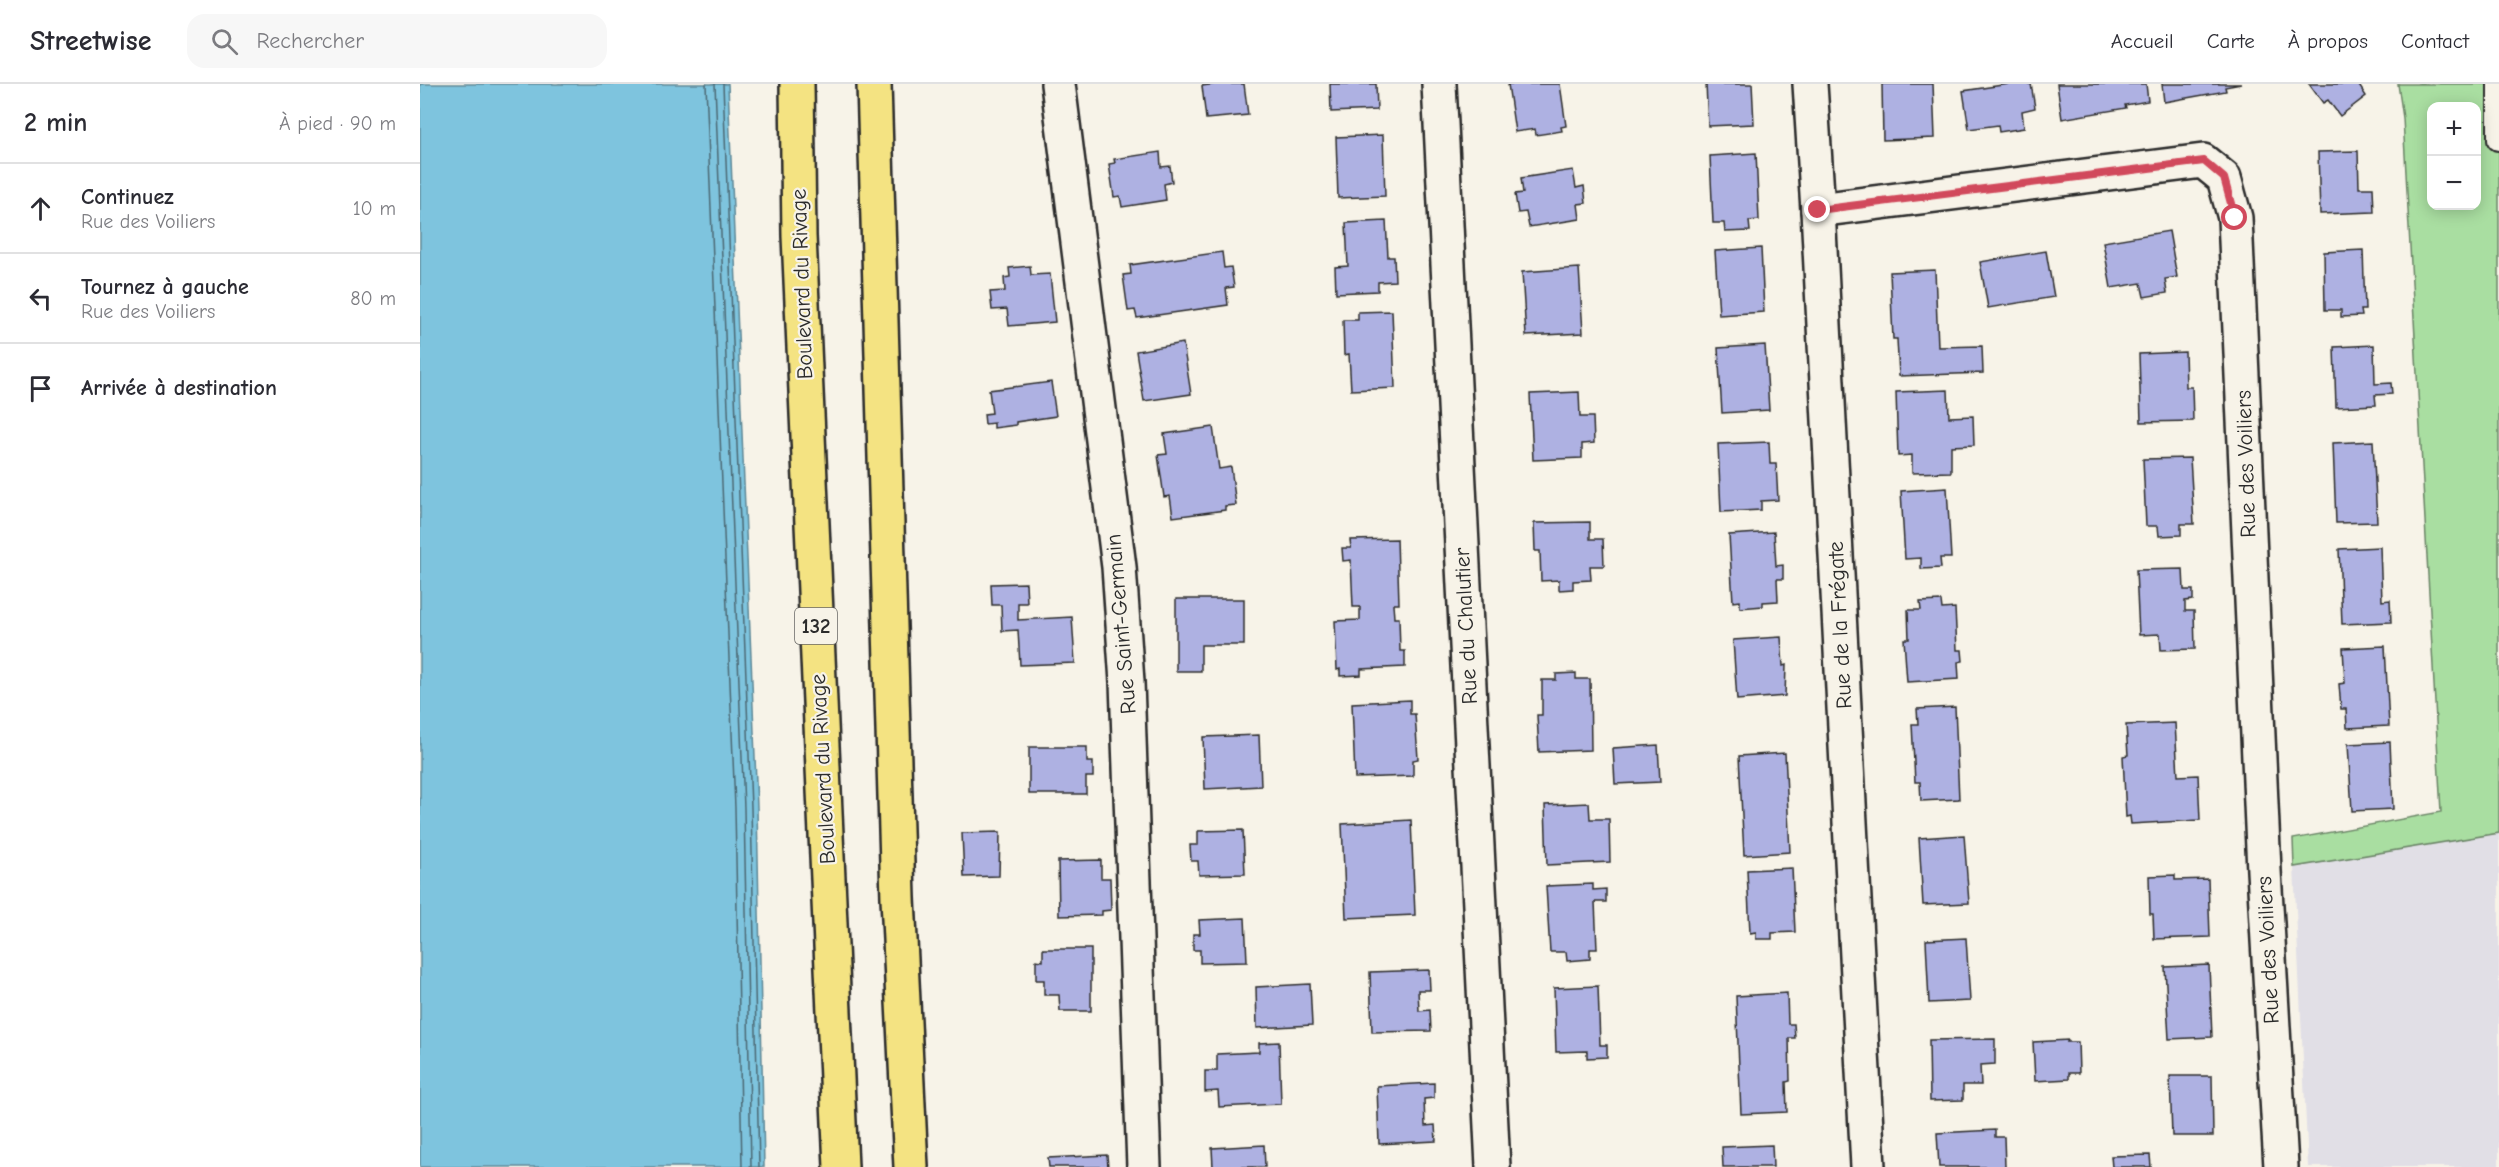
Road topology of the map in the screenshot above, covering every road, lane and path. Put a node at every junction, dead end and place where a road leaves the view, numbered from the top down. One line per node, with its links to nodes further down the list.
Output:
1 (797, 84): 9 (main road, Boulevard du Rivage / 132)
2 (874, 84): 10 (main road)
3 (1058, 84): 11 (street, Rue Saint-Germain)
4 (1439, 84): 12 (street, Rue du Chalutier)
5 (1810, 84): 8 (street, Rue de la Frégate)
6 (2498, 84): 7 (lane)
7 (2498, 140)
8 (1818, 210): 13 (street, Rue de la Frégate); 14 (street, Rue des Voiliers)
9 (840, 1167)
10 (911, 1167)
11 (1144, 1167)
12 (1493, 1167)
13 (1868, 1167)
14 (2281, 1167)

